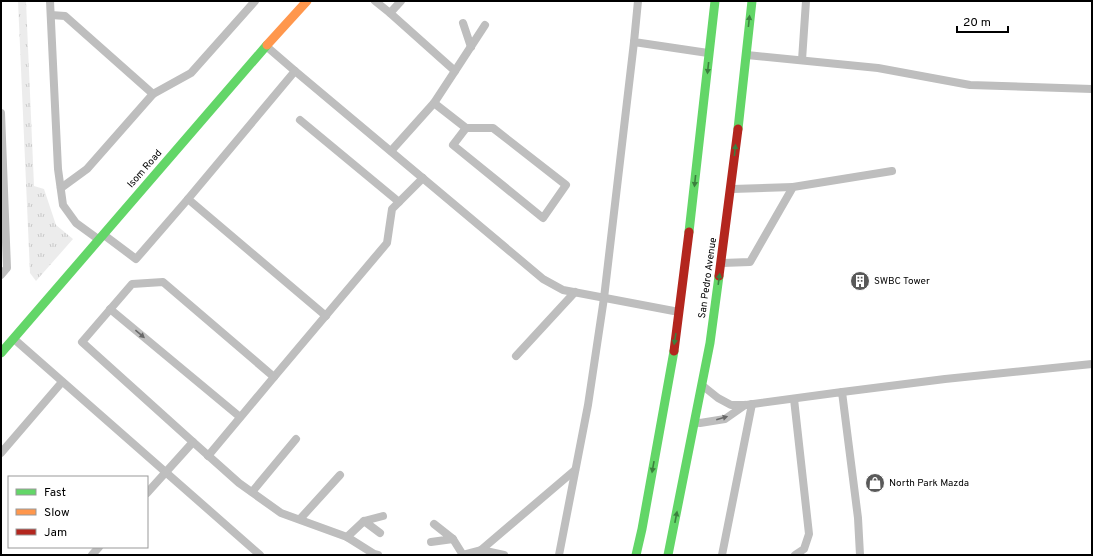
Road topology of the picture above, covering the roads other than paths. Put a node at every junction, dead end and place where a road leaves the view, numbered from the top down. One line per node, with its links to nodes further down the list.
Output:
1 (50, 1): 11 (lane)
2 (255, 1): 23 (lane)
3 (307, 1): 15 (main road, Isom Road)
4 (375, 1): 10 (lane)
5 (401, 1): 10 (lane)
6 (638, 1): 14 (lane)
7 (715, 1): 17 (main road)
8 (752, 1): 18 (main road, San Pedro Avenue, one-way to 8)
9 (806, 1): 19 (lane)
10 (390, 13): 21 (lane)
11 (51, 15): 23 (lane); 32 (lane)
12 (463, 23): 16 (lane)
13 (485, 25): 16 (lane)
14 (634, 42): 17 (lane); 40 (lane)
15 (266, 46): 20 (lane); 36 (main road, Isom Road)
16 (471, 47): 21 (lane)
17 (709, 53): 42 (main road, one-way to 42)
18 (746, 54): 19 (lane); 33 (main road, San Pedro Avenue, one-way to 18)
19 (802, 60): 22 (lane)
20 (295, 71): 28 (lane); 34 (lane)
21 (455, 71): 24 (lane)
22 (1092, 90)
23 (153, 94): 32 (lane)
24 (434, 103): 27 (lane); 28 (lane)
25 (1, 113): 38 (lane)
26 (300, 120): 35 (lane)
27 (466, 128): 27 (lane)
28 (391, 151): 30 (lane)
29 (892, 171): 31 (lane)
30 (423, 178): 35 (lane); 39 (lane)
31 (793, 187): 33 (lane); 37 (lane)
32 (61, 188): 36 (lane)
33 (730, 190): 37 (main road, San Pedro Avenue)
34 (188, 199): 36 (lane); 43 (lane)
35 (398, 202): 43 (lane)
36 (101, 237): 44 (main road, Isom Road)
37 (717, 263): 50 (main road, San Pedro Avenue, one-way to 37)
38 (1, 275)
39 (575, 292): 40 (lane); 46 (lane)
40 (604, 298): 42 (lane); 60 (lane)
41 (110, 309): 48 (lane); 54 (lane, one-way to 54); 57 (lane)
42 (683, 313): 79 (main road, one-way to 79)
43 (326, 316): 48 (lane)
44 (14, 339): 45 (main road, Isom Road); 49 (lane)
45 (1, 353)
46 (516, 356)
47 (1092, 364): 51 (lane)
48 (274, 377): 54 (lane)
49 (62, 382): 58 (lane); 61 (lane)
50 (702, 385): 53 (lane); 55 (main road, San Pedro Avenue)
51 (842, 392): 52 (lane); 83 (lane)
52 (794, 399): 53 (lane); 82 (lane)
53 (749, 404): 55 (lane, one-way to 53); 81 (lane)
54 (240, 417): 59 (lane)
55 (694, 422): 80 (main road, San Pedro Avenue, one-way to 55)
56 (296, 439): 64 (lane)
57 (193, 442): 59 (lane); 61 (lane)
58 (1, 453)
59 (208, 456): 64 (lane)
60 (575, 470): 73 (lane); 78 (lane)
61 (165, 472): 63 (lane); 74 (lane)
62 (340, 475): 66 (lane)
63 (148, 492)
64 (252, 492): 66 (lane)
65 (384, 516): 67 (lane)
66 (300, 519): 70 (lane)
67 (364, 521): 69 (lane); 70 (lane)
68 (434, 524): 71 (lane)
69 (380, 533)
70 (347, 537): 75 (lane)
71 (453, 539): 72 (lane); 76 (lane)
72 (431, 542)
73 (481, 550): 76 (lane); 77 (lane)
74 (260, 555)
75 (378, 555)
76 (462, 555)
77 (504, 555)
78 (559, 555)
79 (636, 555)
80 (668, 555)
81 (722, 555)
82 (795, 555)
83 (860, 555)

